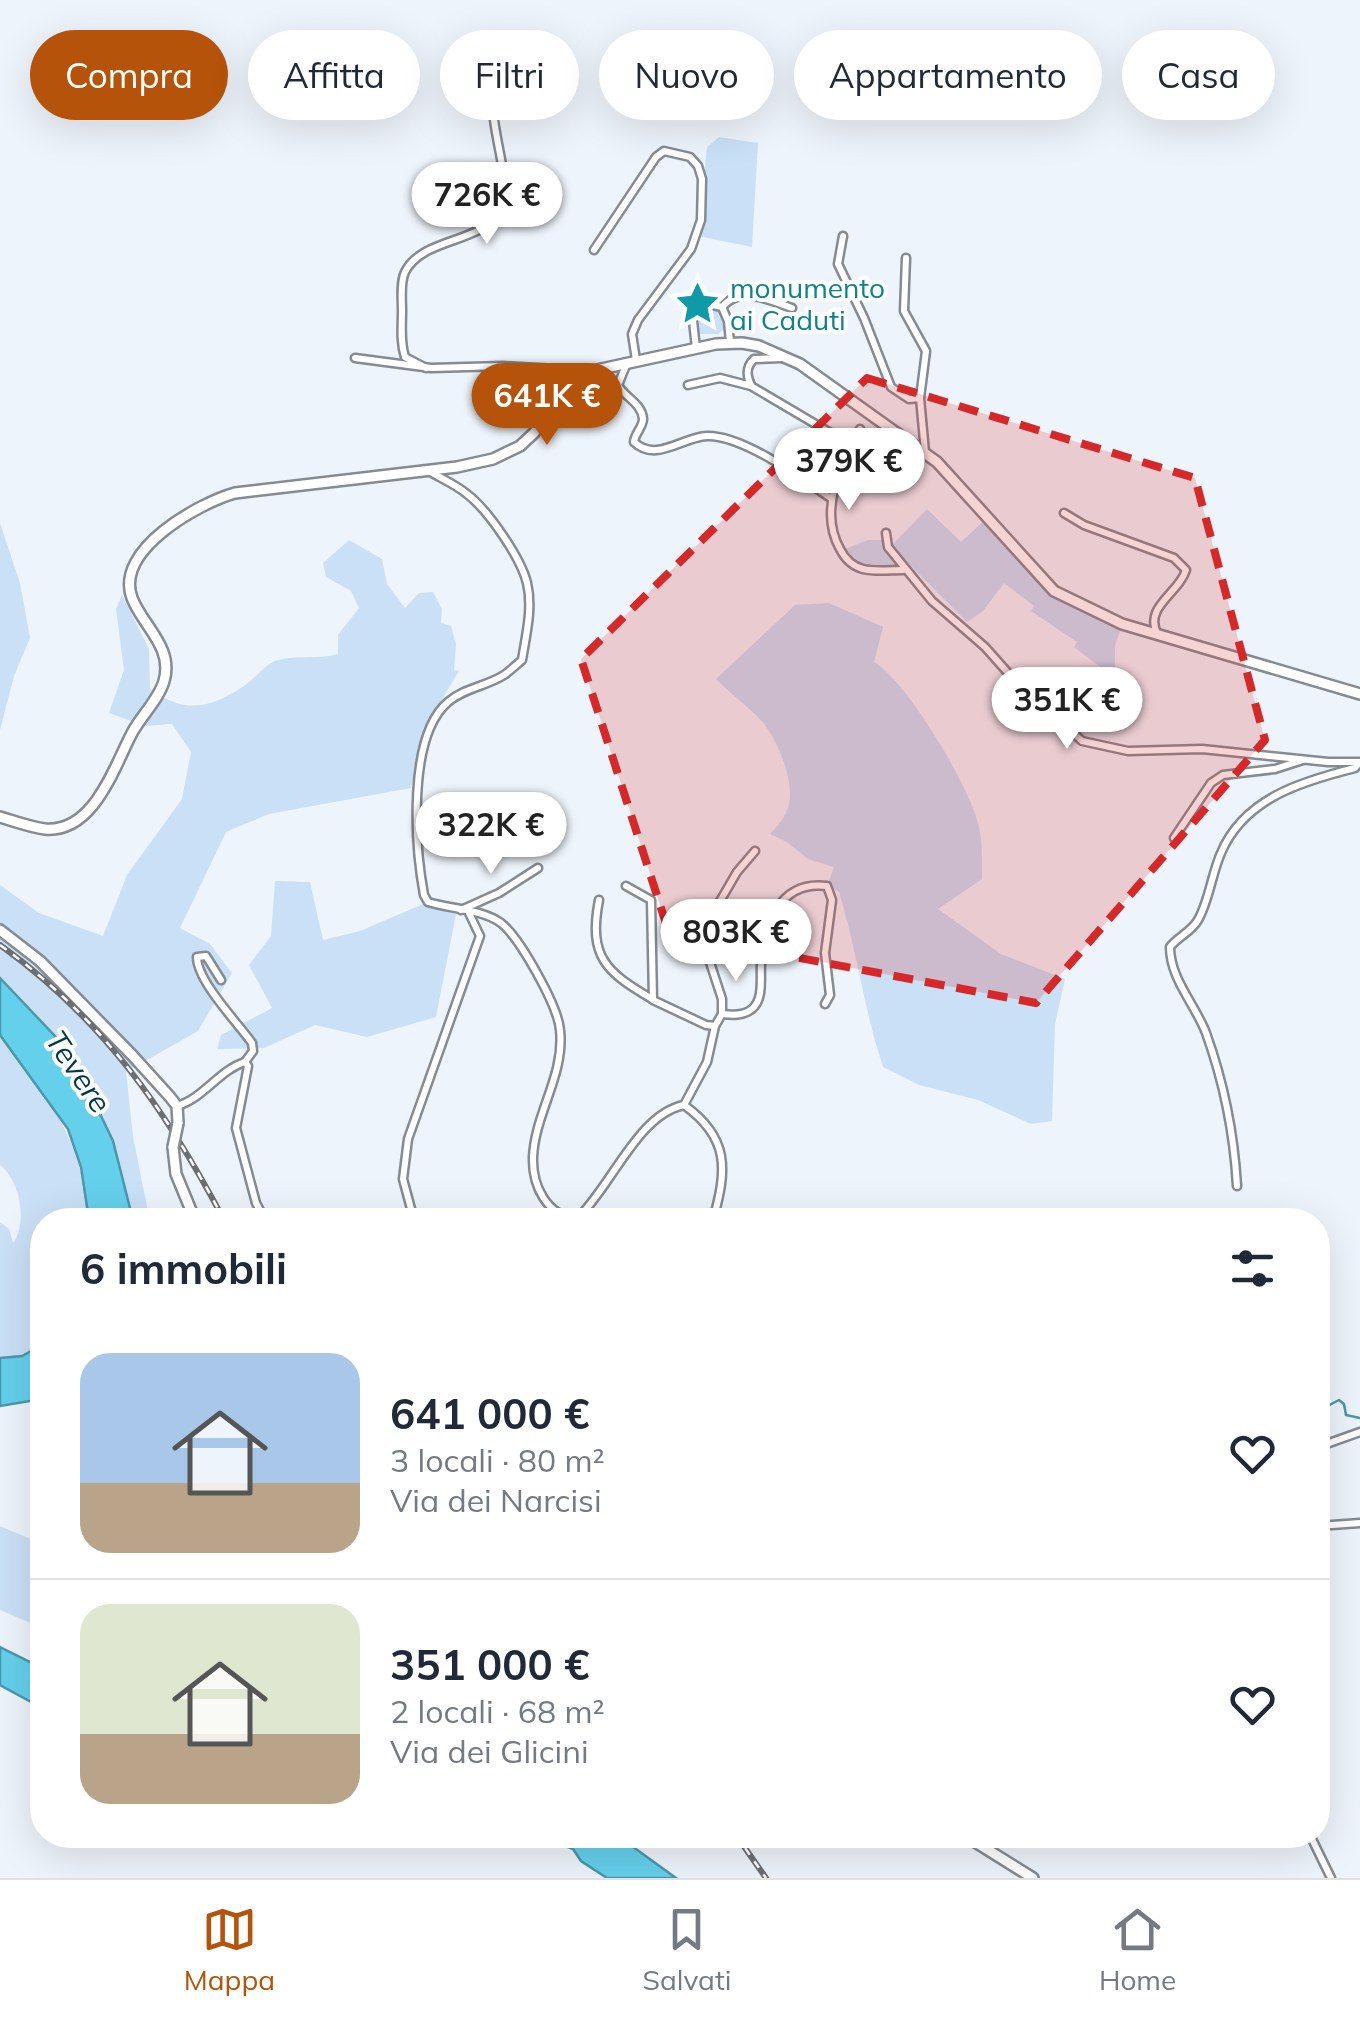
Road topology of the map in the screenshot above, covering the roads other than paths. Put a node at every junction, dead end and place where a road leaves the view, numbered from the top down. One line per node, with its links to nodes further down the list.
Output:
1 (495, 120): 12 (street)
2 (843, 236): 16 (street)
3 (594, 250): 11 (street)
4 (906, 258): 16 (street)
5 (722, 307): 6 (street); 7 (street); 8 (street)
6 (792, 308)
7 (730, 342): 8 (street); 10 (street)
8 (696, 348): 11 (street)
9 (356, 358): 12 (street)
10 (790, 359): 15 (street); 19 (street)
11 (632, 361): 13 (street); 21 (street)
12 (426, 368): 13 (street)
13 (592, 371): 20 (street)
14 (688, 385): 15 (street)
15 (751, 386): 18 (street)
16 (920, 398): 19 (street)
17 (860, 428): 18 (street)
18 (852, 444): 21 (street)
19 (925, 454): 25 (street)
20 (426, 469): 29 (street); 35 (street)
21 (832, 499): 24 (street)
22 (1064, 513): 25 (street)
23 (886, 533): 24 (street)
24 (904, 570): 27 (street)
25 (1157, 634): 26 (street)
26 (1360, 694)
27 (1304, 760): 28 (street); 30 (street)
28 (1360, 762): 45 (street)
29 (0, 817)
30 (1174, 838)
31 (755, 851): 40 (street)
32 (538, 868): 35 (street)
33 (626, 886): 38 (street)
34 (599, 900): 38 (street)
35 (464, 911): 48 (street); 49 (street)
36 (0, 930): 44 (street)
37 (221, 980): 42 (street)
38 (654, 1000): 41 (street)
39 (825, 1004): 40 (street)
40 (722, 1014): 41 (street)
41 (715, 1026): 43 (street)
42 (245, 1062): 44 (street); 47 (street)
43 (684, 1104): 50 (street); 51 (street)
44 (176, 1106): 46 (street, bridge)
45 (1237, 1186)
46 (190, 1208)
47 (258, 1208)
48 (411, 1208)
49 (550, 1208)
50 (589, 1208)
51 (716, 1208)
52 (1360, 1432): 53 (street)
53 (1330, 1442)
54 (1360, 1523): 55 (street)
55 (1330, 1525)
56 (985, 1848): 58 (street)
57 (1316, 1848): 59 (street)
58 (1033, 1878)
59 (1331, 1878)

